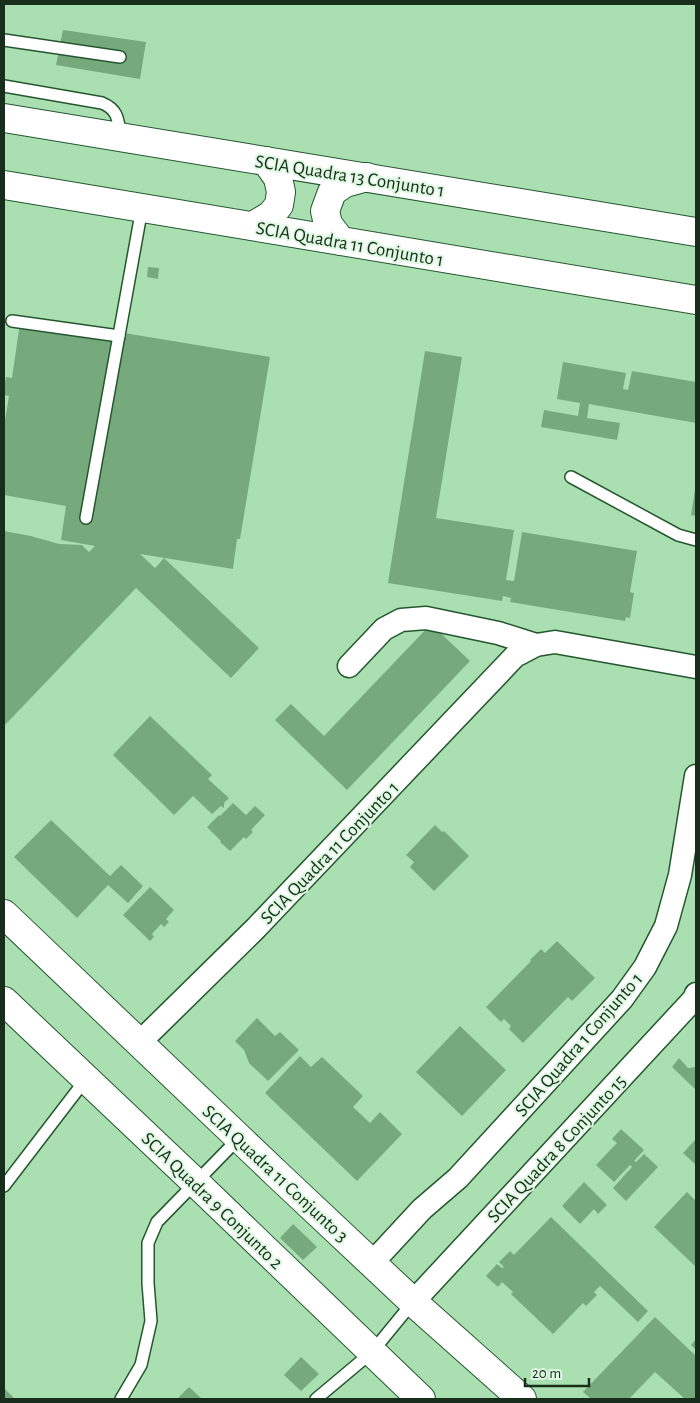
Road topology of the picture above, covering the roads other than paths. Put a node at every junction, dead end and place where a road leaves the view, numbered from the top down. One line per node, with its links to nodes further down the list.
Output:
1 (4, 40): 2 (lane)
2 (120, 57)
3 (4, 86): 5 (lane)
4 (4, 118): 5 (street, SCIA Quadra 13 Conjunto 1)
5 (121, 138): 6 (street, SCIA Quadra 13 Conjunto 1)
6 (266, 161): 7 (street, SCIA Quadra 13 Conjunto 1); 10 (street)
7 (367, 177): 11 (street, SCIA Quadra 13 Conjunto 1); 12 (street)
8 (4, 185): 9 (street, SCIA Quadra 11 Conjunto 1)
9 (142, 208): 10 (street, SCIA Quadra 11 Conjunto 1); 15 (lane)
10 (253, 226): 12 (street, SCIA Quadra 11 Conjunto 1)
11 (696, 232)
12 (341, 242): 13 (street, SCIA Quadra 11 Conjunto 1)
13 (696, 300)
14 (12, 320): 15 (lane)
15 (119, 336): 17 (lane)
16 (571, 477): 18 (lane)
17 (86, 518)
18 (696, 540)
19 (536, 645): 20 (street); 21 (street, SCIA Quadra 11 Conjunto 1); 26 (street, SCIA Quadra 11 Conjunto 1)
20 (349, 666)
21 (696, 668)
22 (696, 776): 31 (street, SCIA Quadra 1 Conjunto 1)
23 (4, 914): 26 (street)
24 (696, 994): 32 (street, SCIA Quadra 8 Conjunto 15)
25 (4, 1001): 27 (street, SCIA Quadra 9 Conjunto 2)
26 (139, 1043): 28 (street, SCIA Quadra 11 Conjunto 3)
27 (86, 1079): 29 (street, SCIA Quadra 9 Conjunto 2); 30 (lane)
28 (239, 1138): 29 (lane); 31 (street, SCIA Quadra 11 Conjunto 3)
29 (196, 1183): 33 (street, SCIA Quadra 9 Conjunto 2); 35 (lane)
30 (4, 1186)
31 (372, 1263): 32 (street, SCIA Quadra 11 Conjunto 3)
32 (413, 1302): 33 (lane); 34 (street, SCIA Quadra 11 Conjunto 3)
33 (372, 1352): 36 (lane); 37 (street, SCIA Quadra 9 Conjunto 2)
34 (520, 1398)
35 (121, 1399)
36 (316, 1399)
37 (421, 1399)

